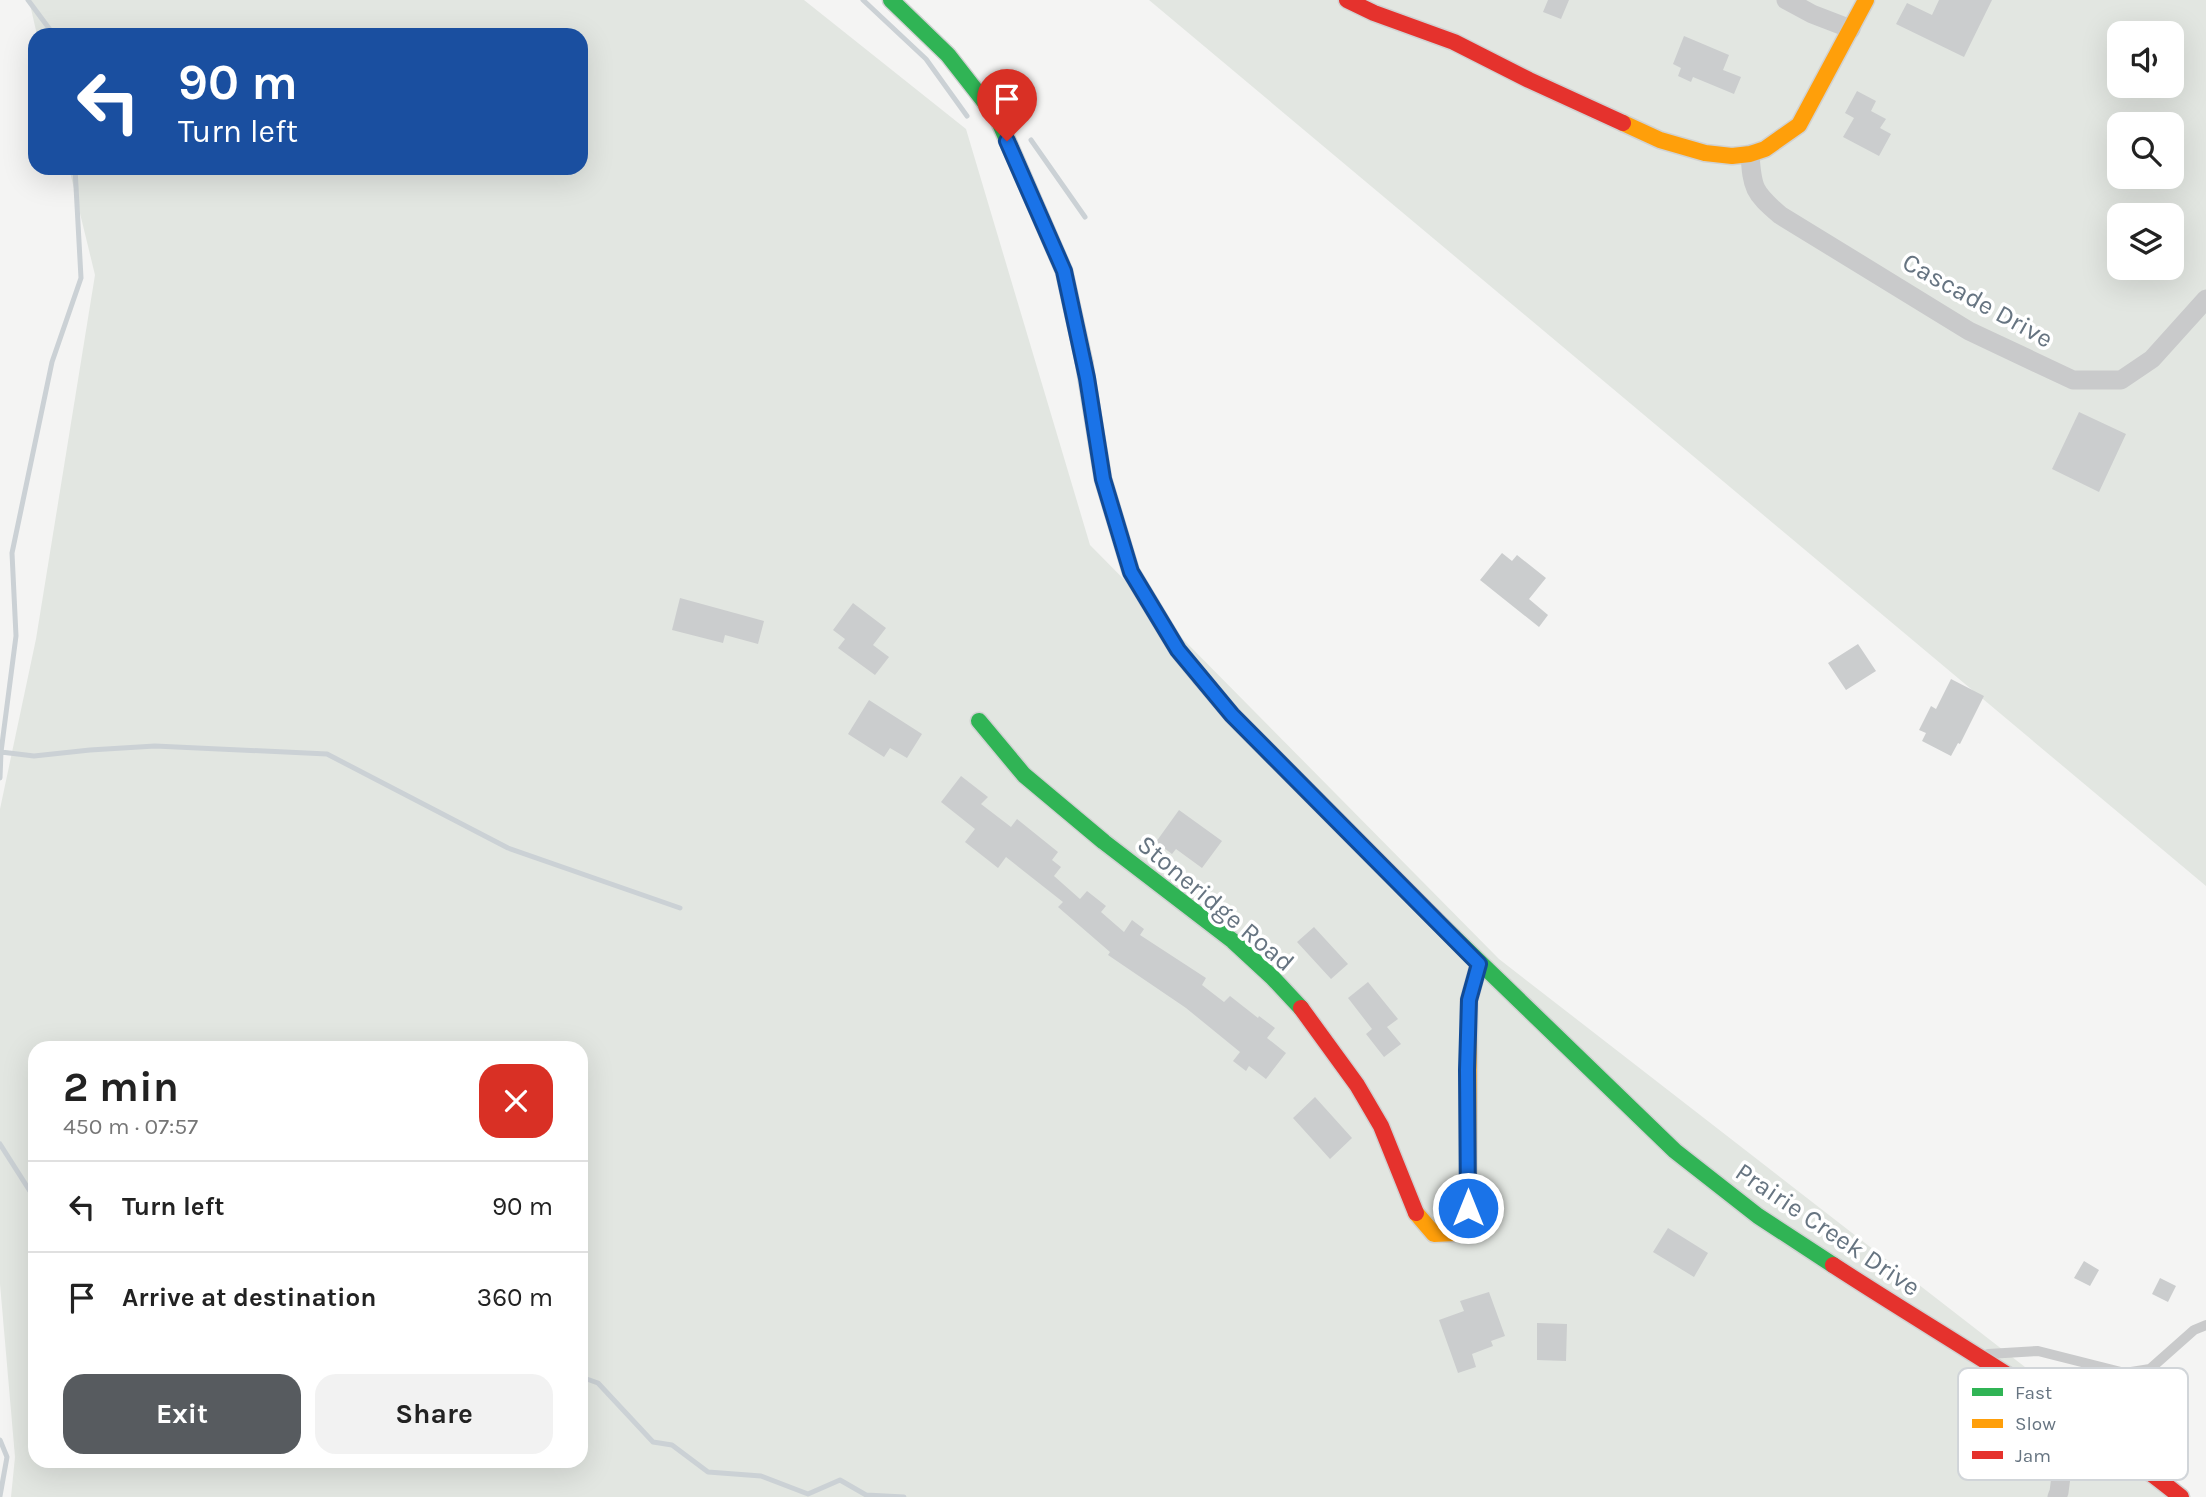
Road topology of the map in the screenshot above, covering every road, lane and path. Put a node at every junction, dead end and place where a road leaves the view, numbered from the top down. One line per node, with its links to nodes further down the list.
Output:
1 (891, 0): 9 (main road, Prairie Creek Drive)
2 (1347, 0): 6 (main road)
3 (1786, 0): 5 (street)
4 (1866, 0): 5 (main road)
5 (1851, 29): 6 (main road)
6 (1750, 154): 7 (street, Cascade Drive)
7 (2206, 299)
8 (979, 721): 9 (main road, Stoneridge Road)
9 (1479, 964): 11 (main road, Prairie Creek Drive)
10 (2206, 1325): 14 (lane)
11 (1977, 1354): 12 (main road, Prairie Creek Drive); 13 (lane)
12 (1998, 1368)
13 (2105, 1368)
14 (2151, 1368)
15 (2160, 1480): 16 (main road, Prairie Creek Drive)
16 (2181, 1497)

